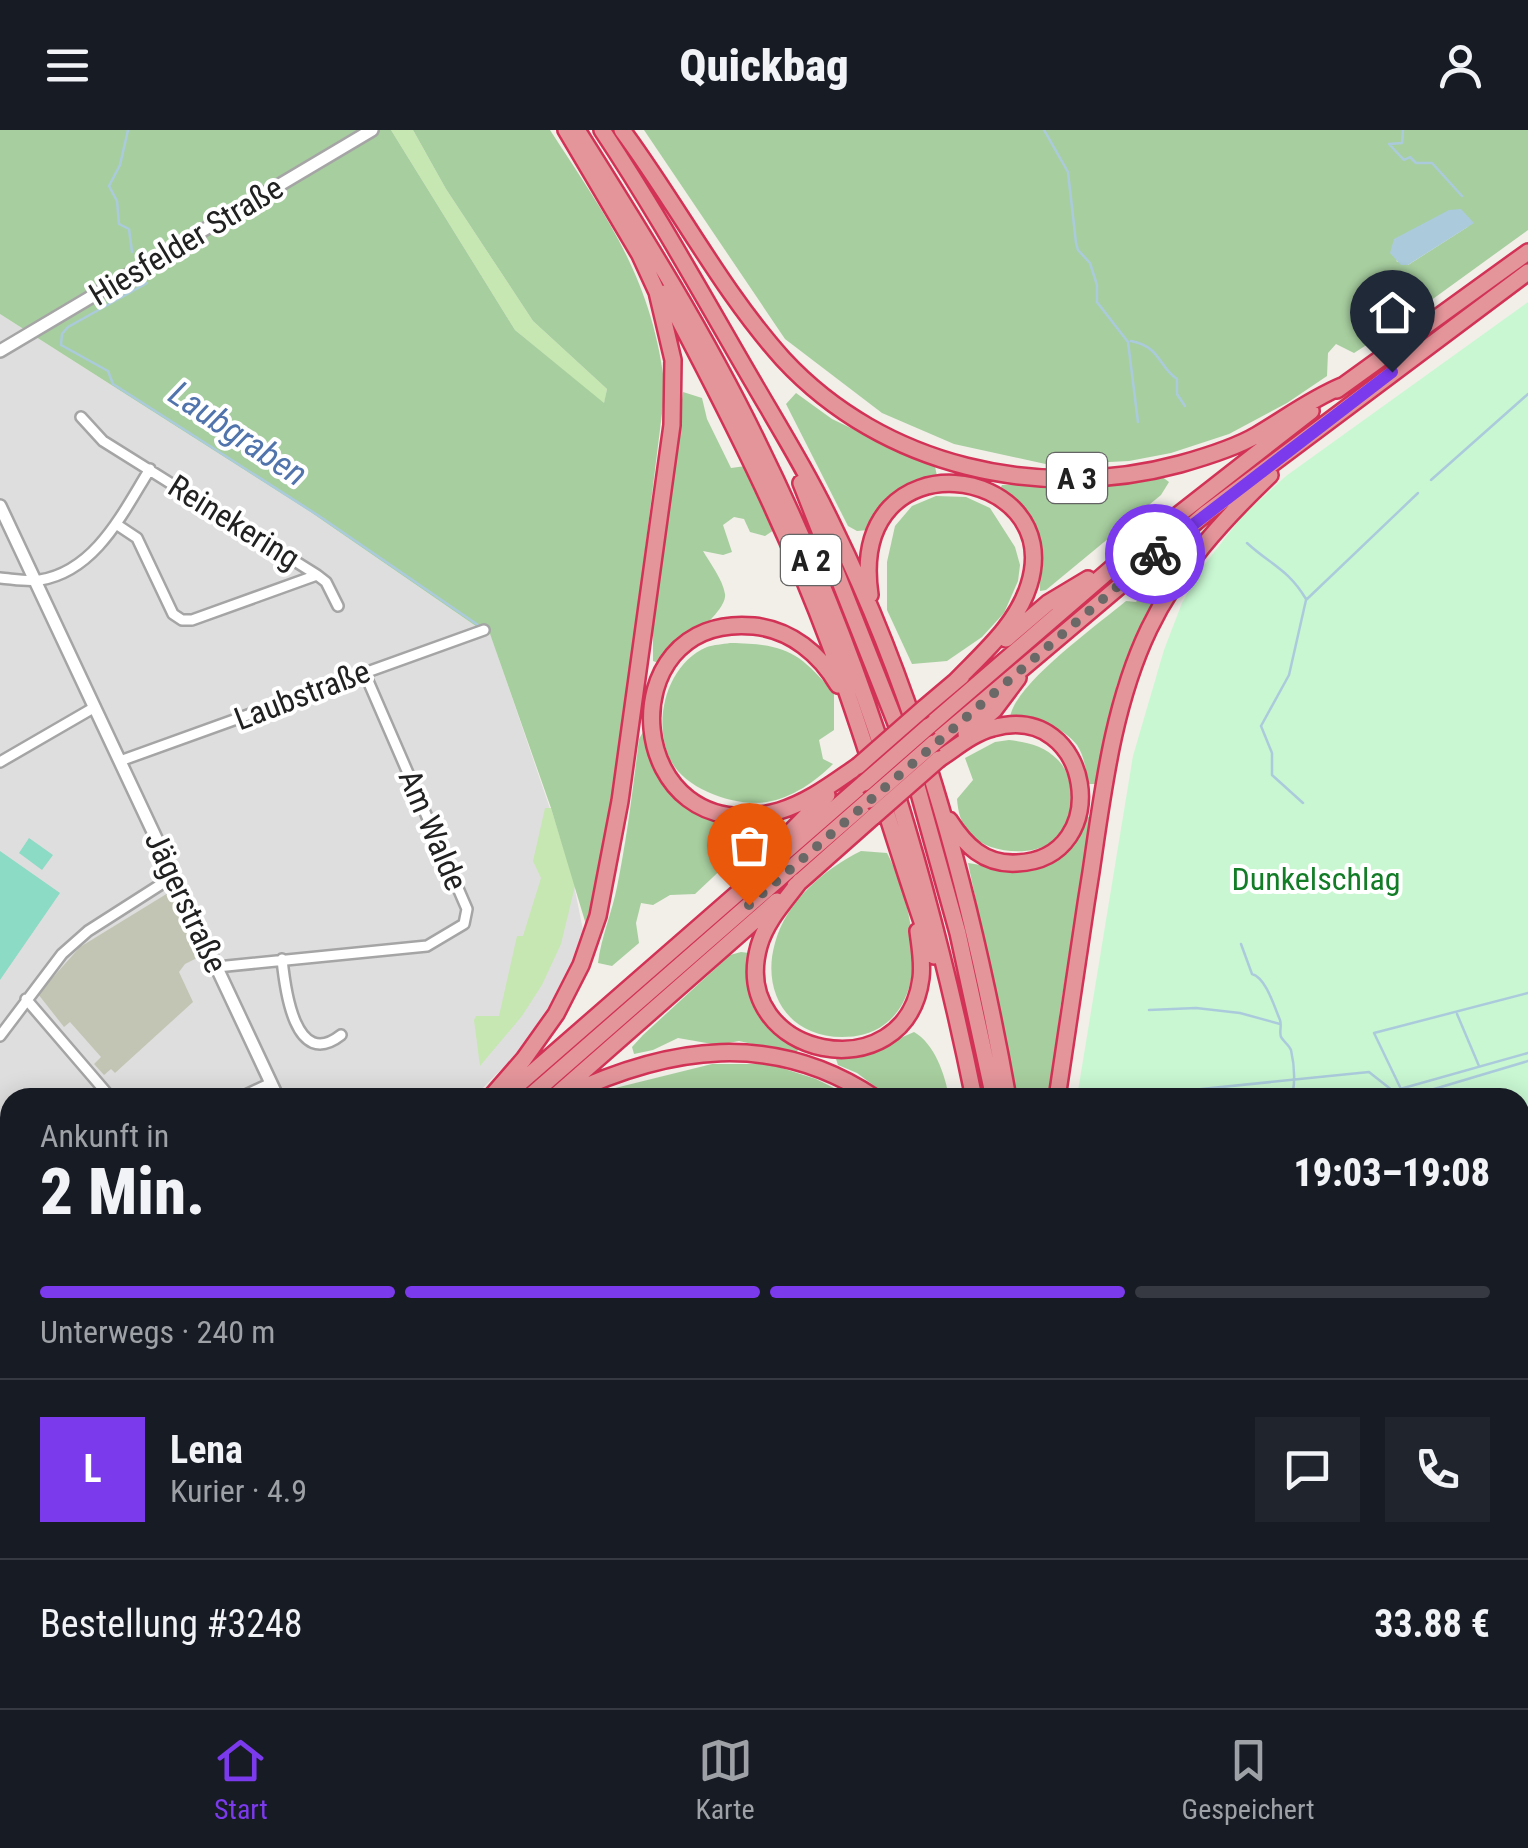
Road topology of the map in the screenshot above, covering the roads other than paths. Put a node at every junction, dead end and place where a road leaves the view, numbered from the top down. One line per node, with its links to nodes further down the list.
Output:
1 (372, 130): 9 (street, Hiesfelder Straße)
2 (566, 130): 6 (highway)
3 (577, 130): 40 (highway, A 2)
4 (602, 130): 10 (highway, A 2)
5 (622, 130): 11 (highway, A 3)
6 (576, 150): 27 (highway); 47 (highway)
7 (1528, 252): 11 (highway, A 3)
8 (1528, 272): 13 (highway)
9 (0, 351)
10 (750, 376): 22 (highway); 54 (highway, A 2)
11 (1342, 386): 17 (highway)
12 (81, 417): 14 (street, Reinekering)
13 (1330, 418): 28 (highway); 56 (highway)
14 (150, 470): 16 (street, Reinekering); 18 (street, Reinekering)
15 (0, 506): 20 (street, Jägerstraße)
16 (116, 524): 18 (street, Reinekering); 20 (street, Reinekering)
17 (1127, 555): 25 (highway); 31 (highway, bridge)
18 (317, 575): 21 (street, Reinekering)
19 (0, 578): 20 (street)
20 (35, 581): 26 (street, Jägerstraße)
21 (338, 606)
22 (873, 619): 25 (highway); 32 (highway)
23 (484, 630): 24 (street, Laubstraße)
24 (365, 674): 29 (street, Laubstraße); 37 (street, Am Walde)
25 (956, 681): 31 (highway, bridge)
26 (94, 707): 29 (street, Jägerstraße); 30 (street)
27 (856, 719): 31 (highway); 36 (highway)
28 (936, 751): 32 (highway); 33 (highway, bridge)
29 (120, 761): 34 (street, Jägerstraße)
30 (0, 762)
31 (861, 774): 48 (highway)
32 (939, 805): 55 (highway)
33 (871, 808): 35 (highway); 49 (highway)
34 (174, 876): 38 (street, Jägerstraße); 39 (street)
35 (800, 881): 36 (highway); 50 (highway)
36 (914, 898): 40 (highway)
37 (282, 959): 38 (street, Am Walde); 41 (street)
38 (217, 967): 43 (street, Jägerstraße)
39 (26, 999): 42 (street); 44 (street)
40 (960, 1027): 53 (highway, A 2)
41 (341, 1035)
42 (0, 1036)
43 (271, 1083): 45 (street); 46 (street, Jägerstraße)
44 (102, 1088)
45 (260, 1088)
46 (273, 1088)
47 (499, 1088)
48 (514, 1088)
49 (540, 1088)
50 (564, 1088)
51 (585, 1088): 52 (highway)
52 (858, 1088)
53 (972, 1088)
54 (992, 1088)
55 (1006, 1088)
56 (1059, 1088)

